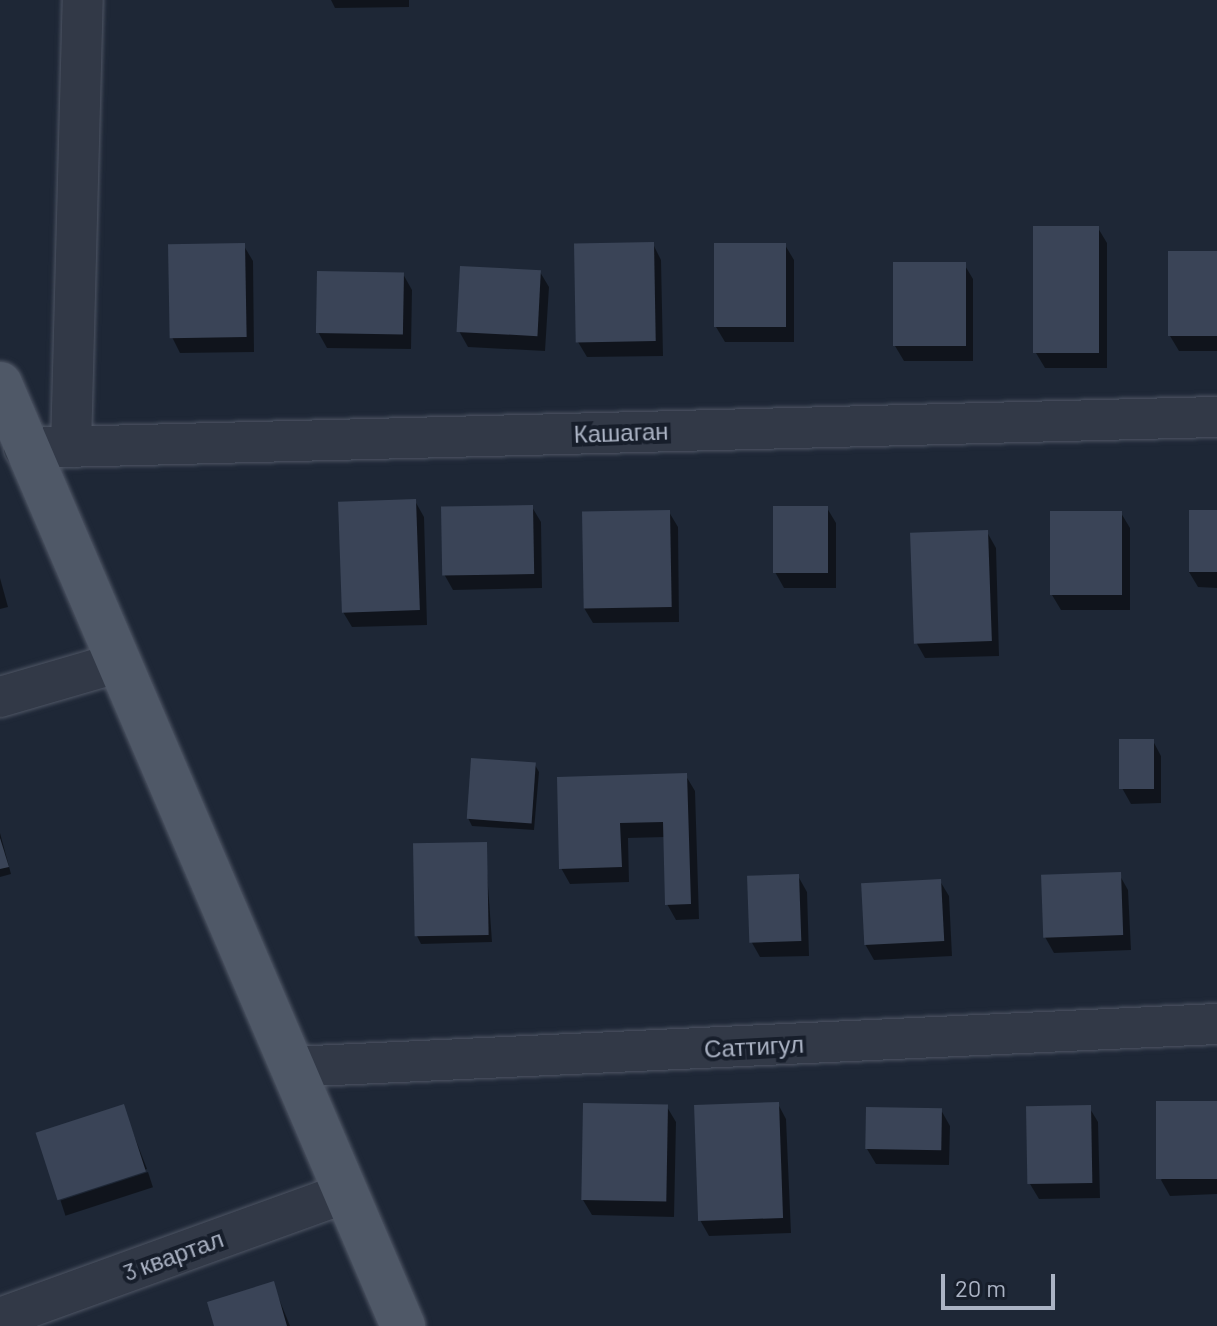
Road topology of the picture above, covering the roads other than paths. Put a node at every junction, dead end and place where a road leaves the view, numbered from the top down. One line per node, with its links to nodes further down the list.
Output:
1 (83, 0): 4 (street)
2 (0, 384): 5 (main road)
3 (1217, 417): 4 (street, Кашаган)
4 (71, 447): 5 (street, Кашаган)
5 (24, 448): 6 (main road)
6 (117, 663): 7 (street); 9 (main road)
7 (0, 697)
8 (1217, 1024): 9 (street, Саттигул)
9 (291, 1067): 10 (main road)
10 (346, 1193): 11 (street, 3 квартал); 12 (main road)
11 (0, 1318)
12 (403, 1326)

